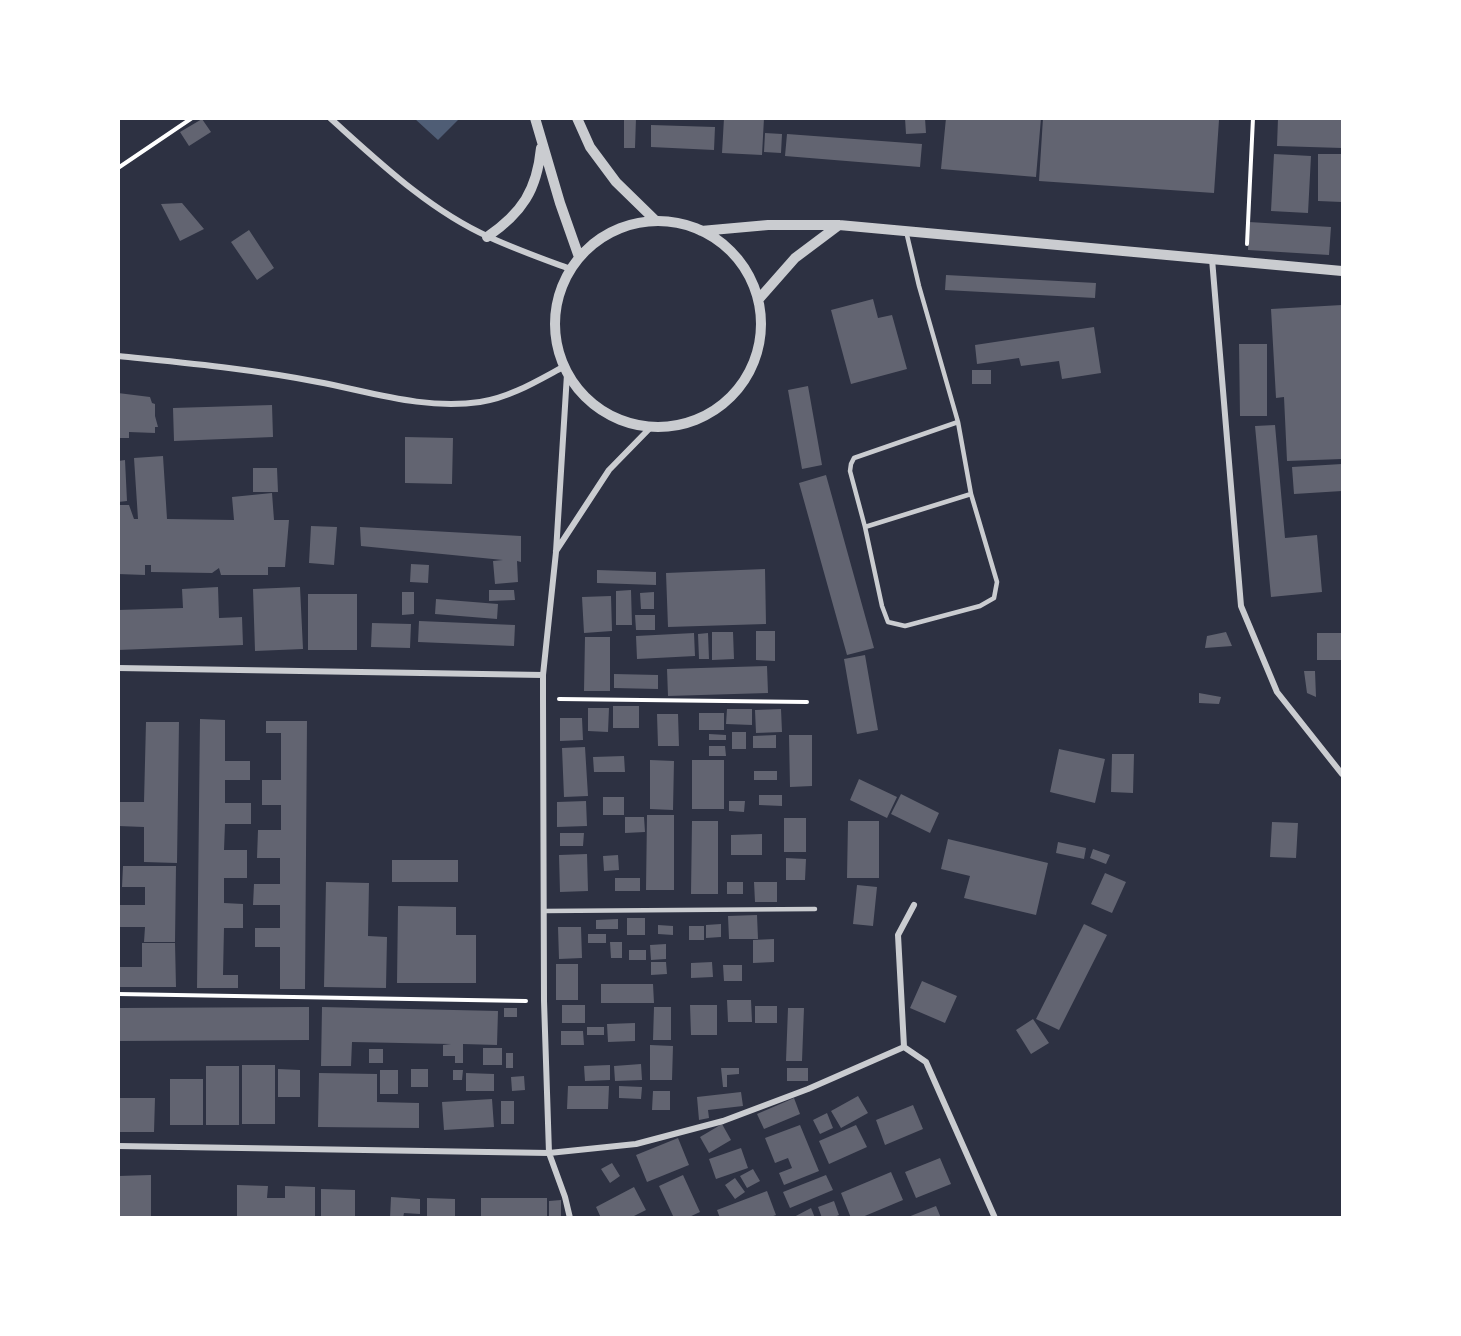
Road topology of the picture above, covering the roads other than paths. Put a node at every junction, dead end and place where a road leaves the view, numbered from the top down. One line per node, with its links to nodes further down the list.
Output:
1 (330, 118): 9 (street)
2 (535, 118): 4 (street)
3 (577, 118): 5 (street)
4 (542, 142): 9 (street); 10 (street)
5 (656, 221): 7 (street); 10 (street)
6 (839, 225): 7 (street); 8 (street); 14 (street)
7 (701, 231): 14 (street)
8 (906, 231): 11 (street); 17 (lane)
9 (488, 237): 12 (street)
10 (579, 257): 12 (street)
11 (1212, 259): 13 (street); 24 (street)
12 (570, 269): 16 (street)
13 (1342, 271)
14 (758, 300): 18 (street)
15 (118, 356): 16 (street)
16 (565, 370): 18 (street); 21 (street)
17 (958, 423): 19 (lane); 20 (lane)
18 (651, 427): 21 (street)
19 (971, 494): 20 (lane); 20 (lane)
20 (865, 527)
21 (556, 552): 23 (street)
22 (118, 668): 23 (street)
23 (543, 675): 27 (street)
24 (1342, 774)
25 (914, 905): 28 (street)
26 (815, 909): 27 (lane)
27 (544, 911): 30 (street)
28 (904, 1047): 30 (street); 32 (street)
29 (118, 1146): 30 (street)
30 (549, 1153): 31 (street)
31 (570, 1218)
32 (995, 1218)

